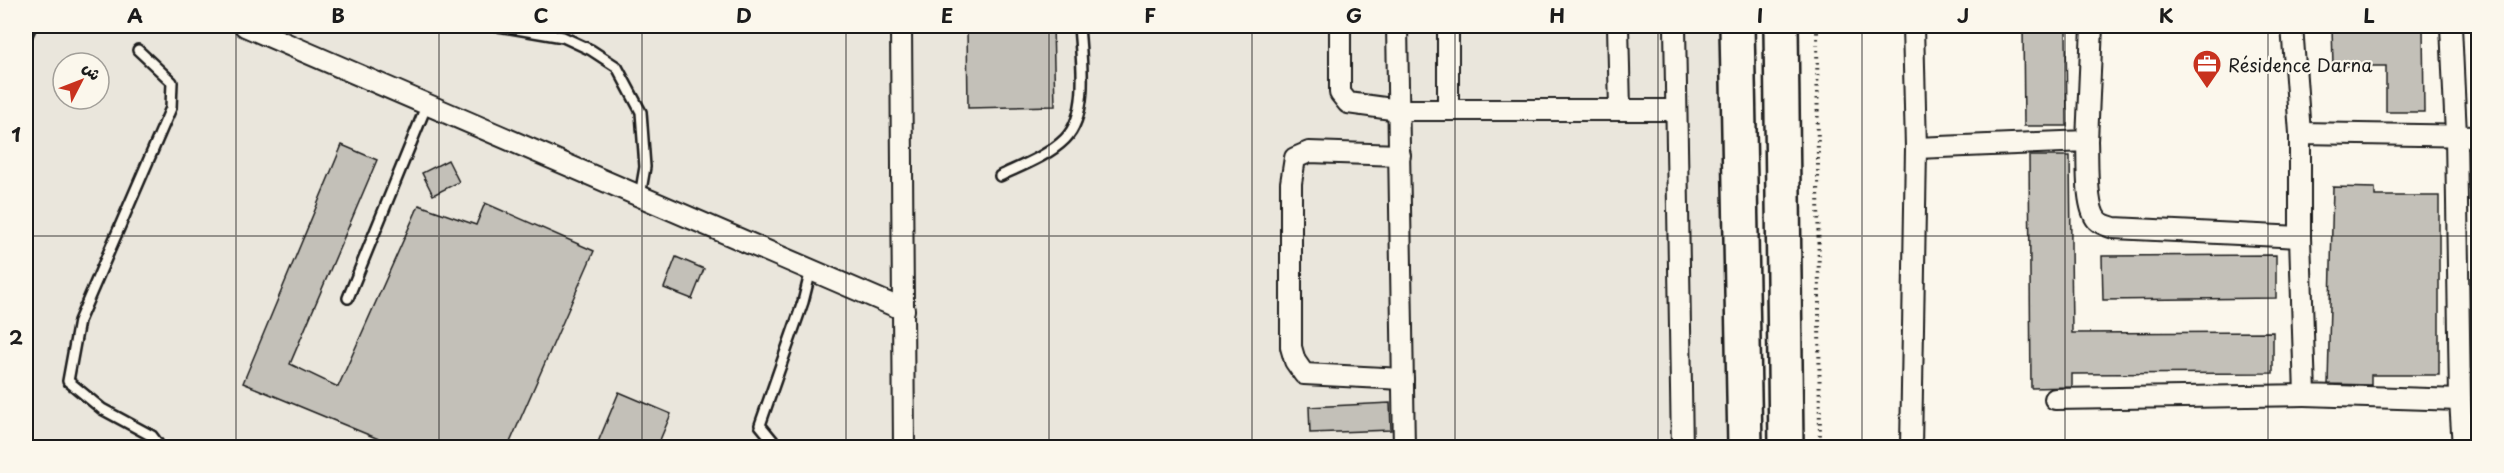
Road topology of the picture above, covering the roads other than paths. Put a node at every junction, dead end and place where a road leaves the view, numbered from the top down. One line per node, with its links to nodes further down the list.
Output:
1 (32, 26): 17 (lane)
2 (245, 26): 19 (street)
3 (498, 26): 31 (lane)
4 (901, 26): 35 (street)
5 (1079, 26): 30 (lane)
6 (1340, 26): 22 (street)
7 (1397, 26): 22 (street)
8 (1448, 26): 20 (street)
9 (1618, 26): 21 (street)
10 (1675, 26): 23 (street)
11 (1737, 26): 45 (highway)
12 (1781, 26): 46 (highway)
13 (1913, 26): 28 (street)
14 (2092, 26): 27 (street)
15 (2292, 26): 24 (street)
16 (2451, 26): 25 (street)
17 (26, 37)
18 (138, 50): 40 (lane)
19 (427, 104): 31 (street); 34 (lane)
20 (1448, 109): 21 (street); 22 (street)
21 (1620, 109): 23 (street)
22 (1399, 110): 29 (street)
23 (1676, 110): 44 (street)
24 (2300, 133): 25 (street); 32 (street)
25 (2456, 135): 26 (street); 39 (street)
26 (2478, 136)
27 (2087, 141): 28 (street); 32 (street)
28 (1916, 148): 47 (street)
29 (1400, 155): 36 (street); 36 (street)
30 (1000, 176)
31 (640, 196): 33 (street)
32 (2300, 237): 37 (street)
33 (811, 270): 35 (street); 41 (lane)
34 (348, 298)
35 (904, 310): 42 (street)
36 (1403, 379): 43 (street)
37 (2305, 395): 38 (street); 39 (street)
38 (2055, 399)
39 (2460, 400): 48 (street)
40 (162, 447)
41 (779, 447)
42 (904, 447)
43 (1404, 447)
44 (1682, 447)
45 (1745, 447)
46 (1786, 447)
47 (1911, 447)
48 (2463, 447)

